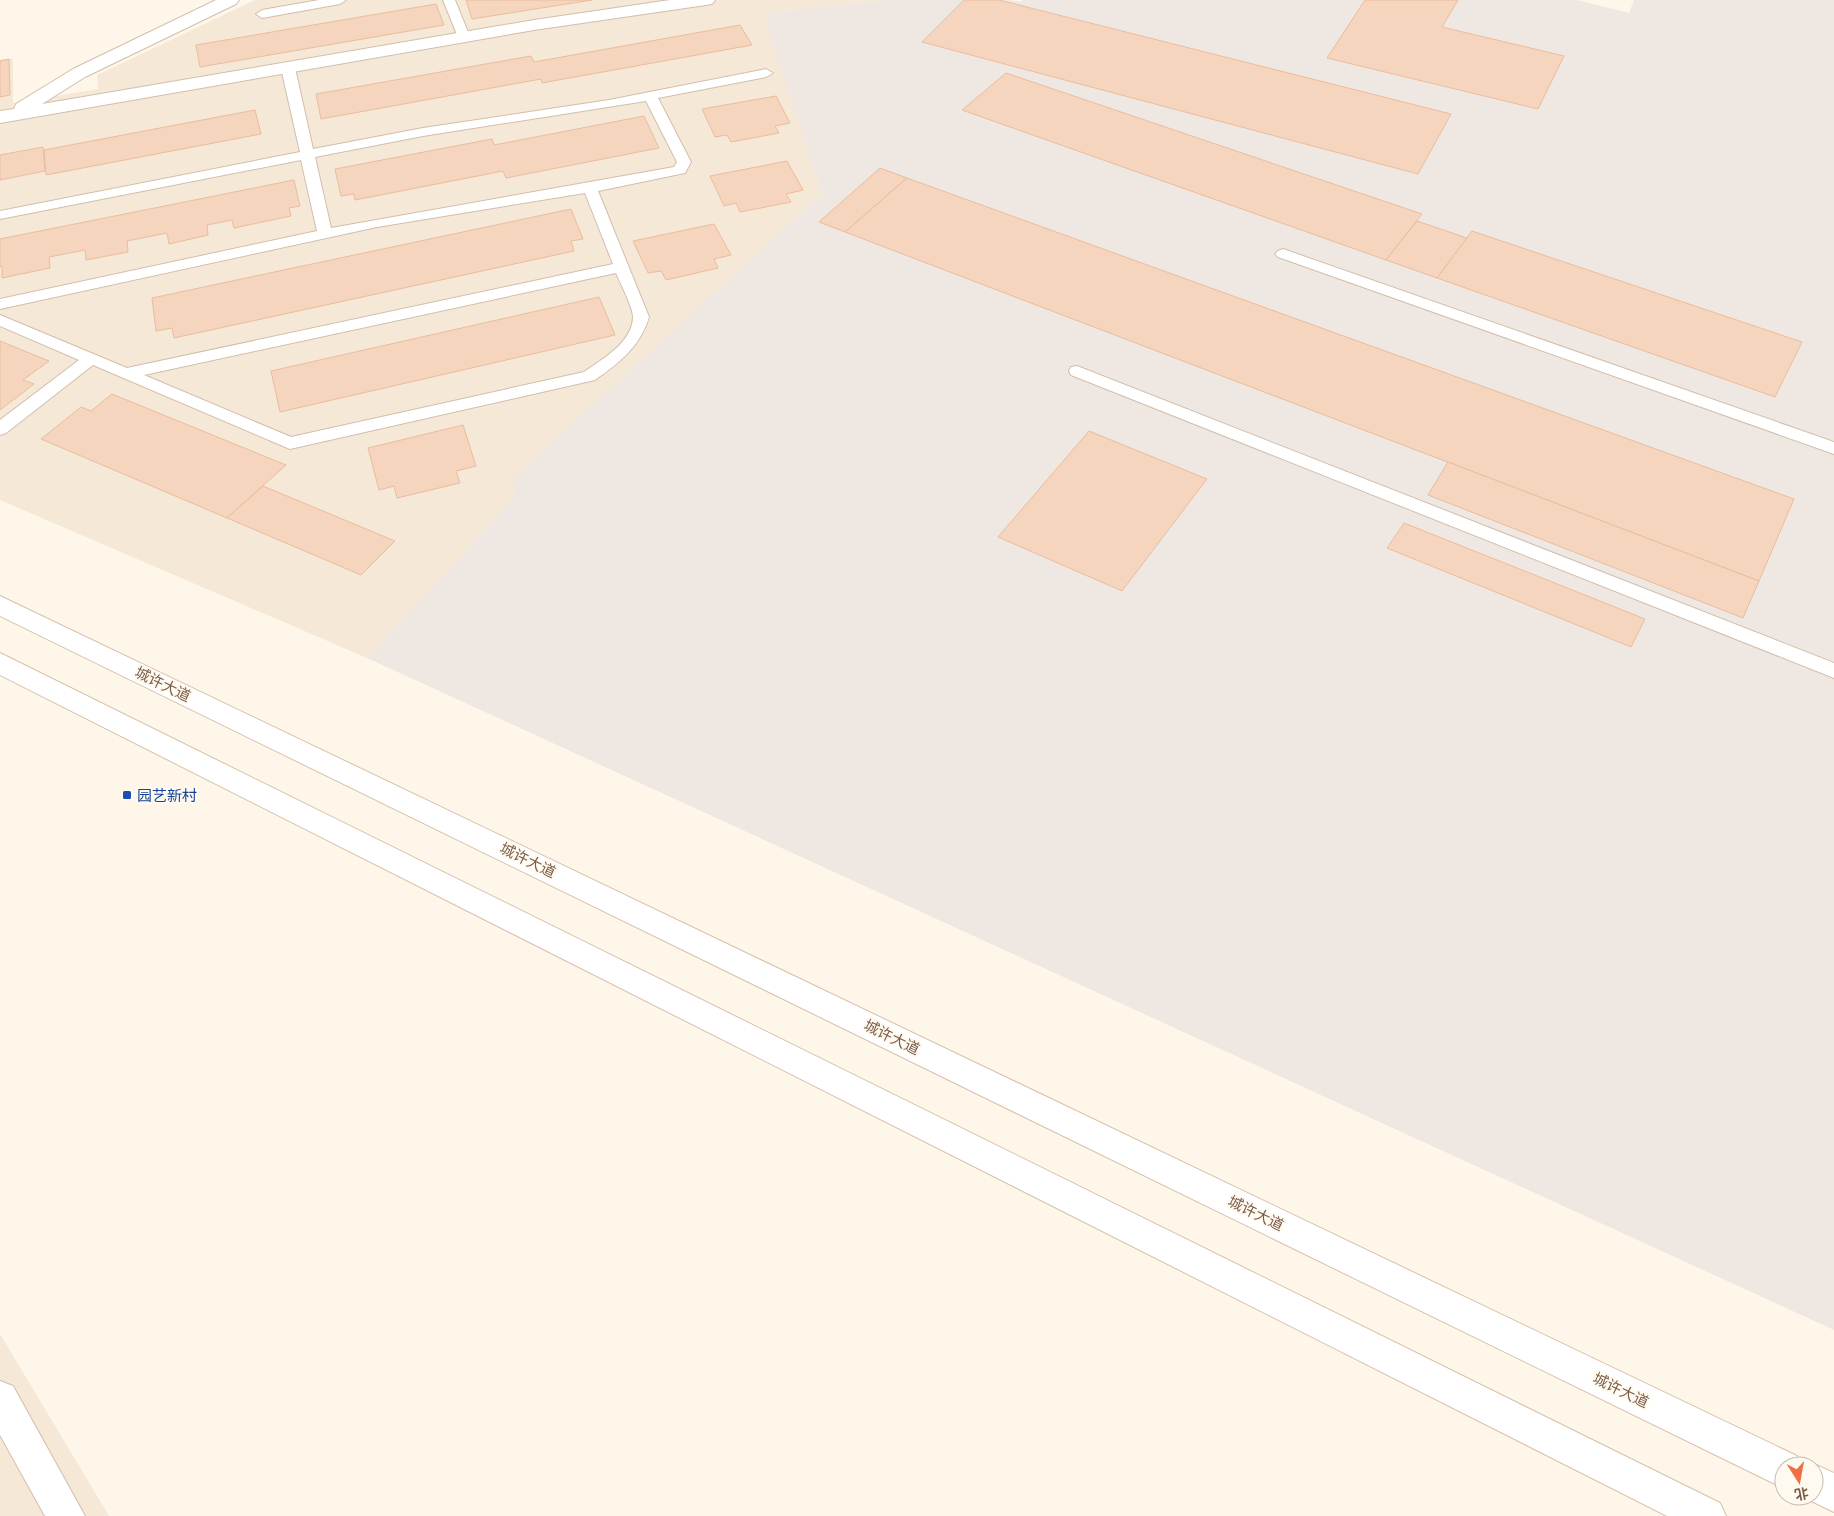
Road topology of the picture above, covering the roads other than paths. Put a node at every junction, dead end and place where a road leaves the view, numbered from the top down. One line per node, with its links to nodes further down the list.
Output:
1 (230, 0): 10 (main road)
2 (340, 0): 5 (lane)
3 (450, 0): 6 (lane)
4 (706, 0): 6 (main road)
5 (262, 14)
6 (464, 37): 7 (main road)
7 (288, 68): 10 (main road); 11 (lane)
8 (766, 73): 9 (lane)
9 (650, 96): 11 (lane); 12 (lane)
10 (6, 116)
11 (308, 154): 13 (lane); 14 (lane)
12 (590, 188): 14 (lane); 16 (lane)
13 (0, 215)
14 (325, 234): 17 (lane)
15 (1283, 254): 23 (lane)
16 (622, 267): 21 (lane); 21 (lane)
17 (0, 304)
18 (0, 320): 19 (lane)
19 (92, 358): 21 (lane); 22 (lane)
20 (1077, 371): 26 (lane)
21 (127, 373)
22 (0, 429)
23 (1834, 448)
24 (0, 605): 28 (main road, 城许大道)
25 (0, 663): 30 (main road)
26 (1834, 671)
27 (0, 1399): 29 (main road)
28 (1774, 1464)
29 (66, 1516)
30 (1708, 1516)

